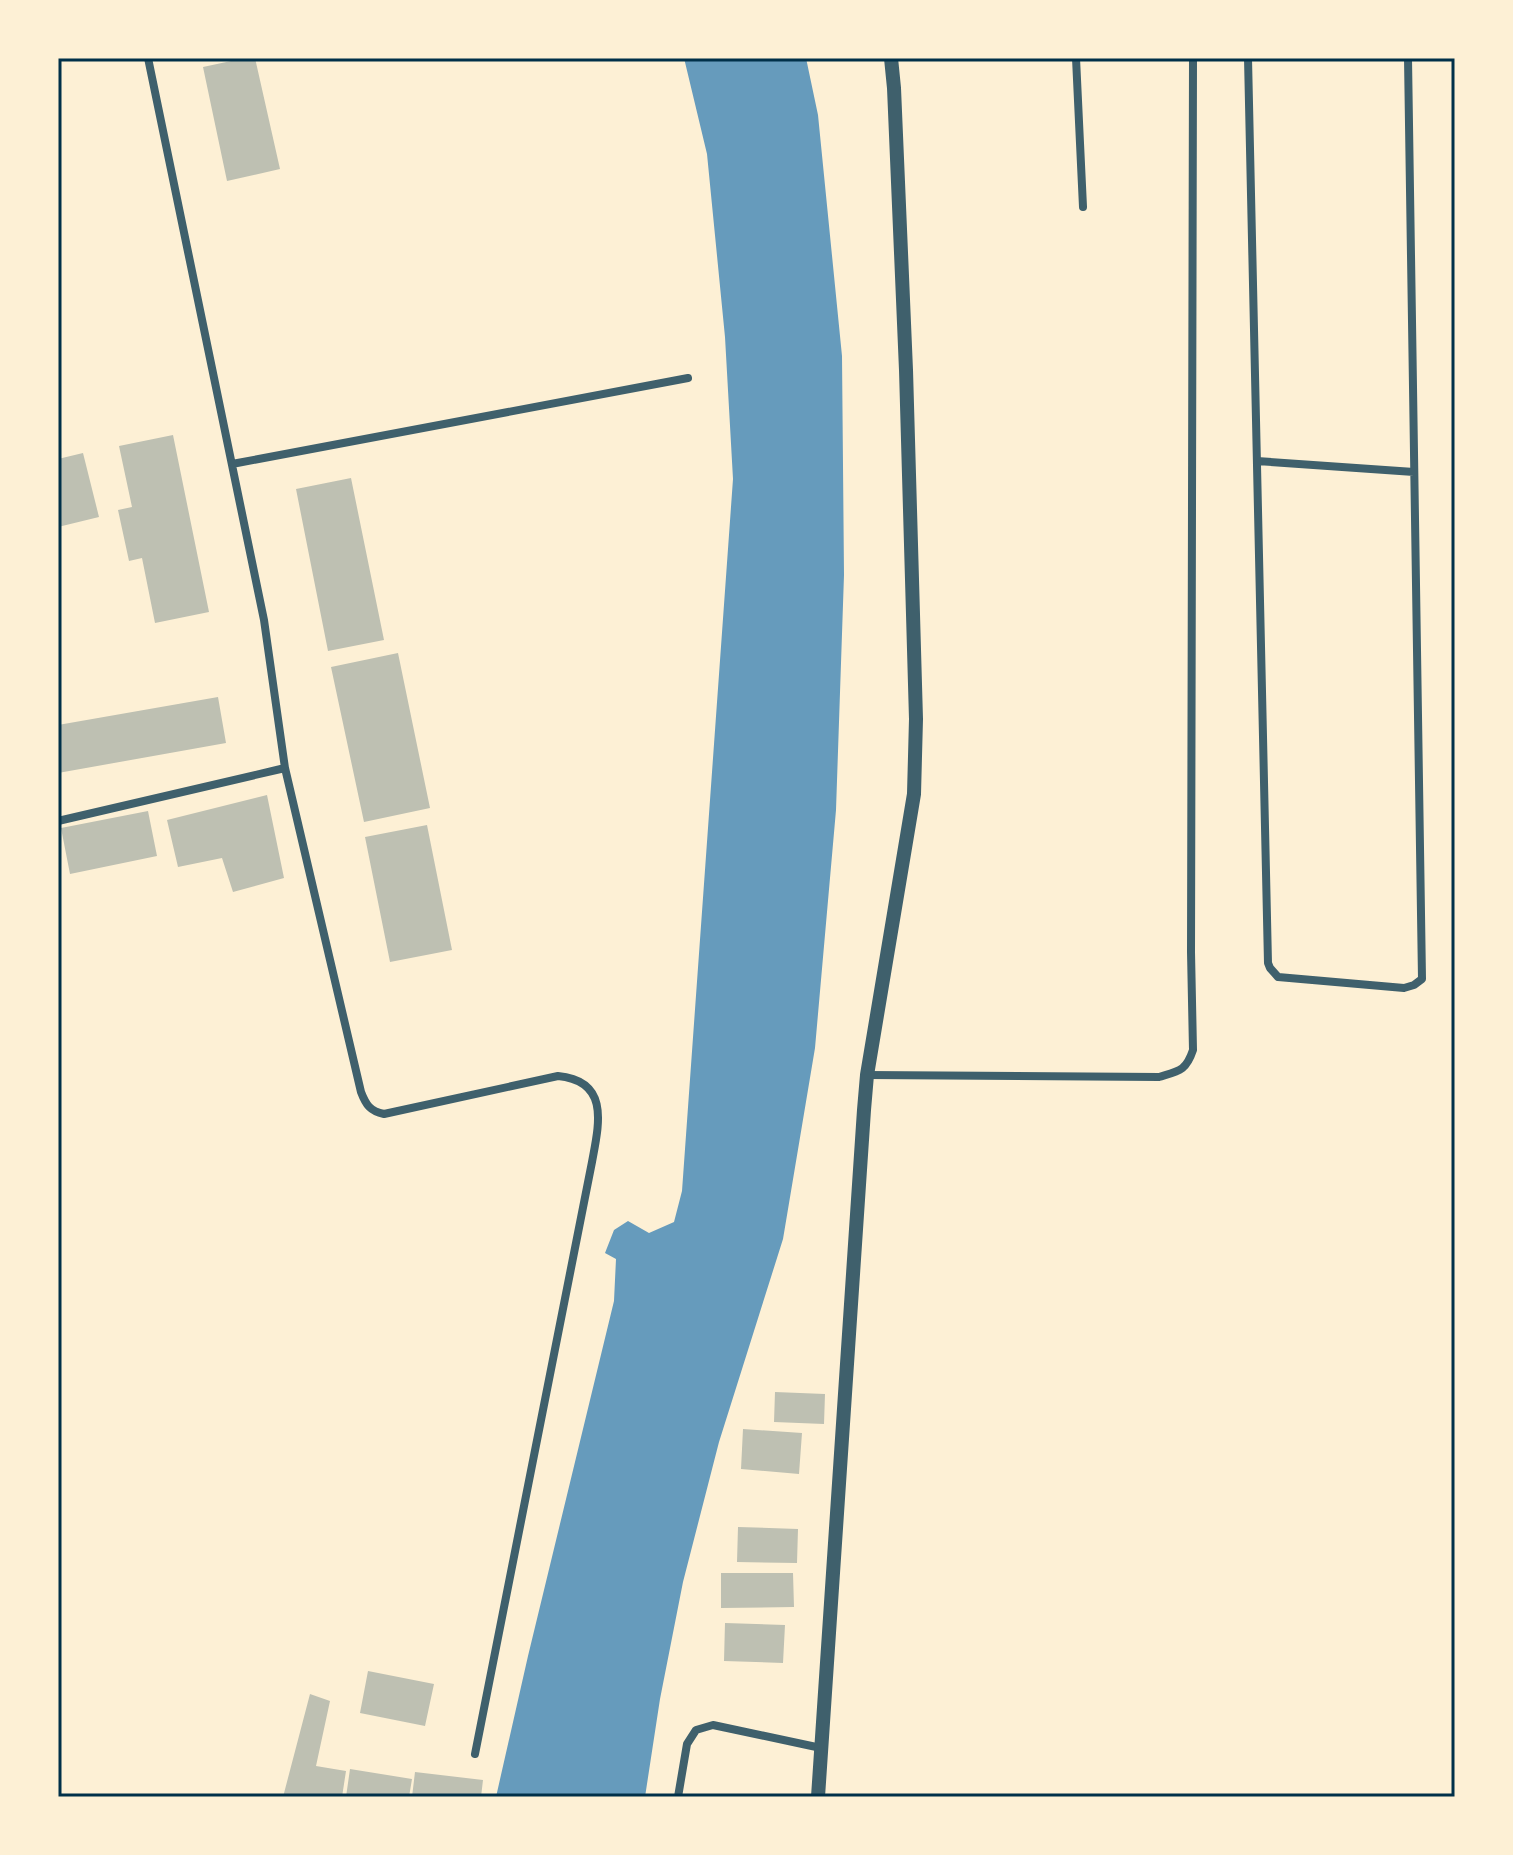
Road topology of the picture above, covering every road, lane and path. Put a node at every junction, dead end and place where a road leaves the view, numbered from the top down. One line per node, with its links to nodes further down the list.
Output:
1 (148, 58): 10 (street)
2 (891, 58): 14 (street)
3 (1076, 58): 7 (street)
4 (1193, 58): 14 (street)
5 (1248, 58): 9 (street)
6 (1408, 58): 11 (street)
7 (1083, 207)
8 (688, 378): 10 (street)
9 (1257, 461): 11 (street); 11 (street)
10 (232, 464): 12 (street)
11 (1414, 472)
12 (285, 768): 13 (street); 16 (street)
13 (58, 821)
14 (867, 1075): 15 (street)
15 (821, 1748): 17 (street); 18 (street)
16 (475, 1754)
17 (678, 1797)
18 (818, 1797)

